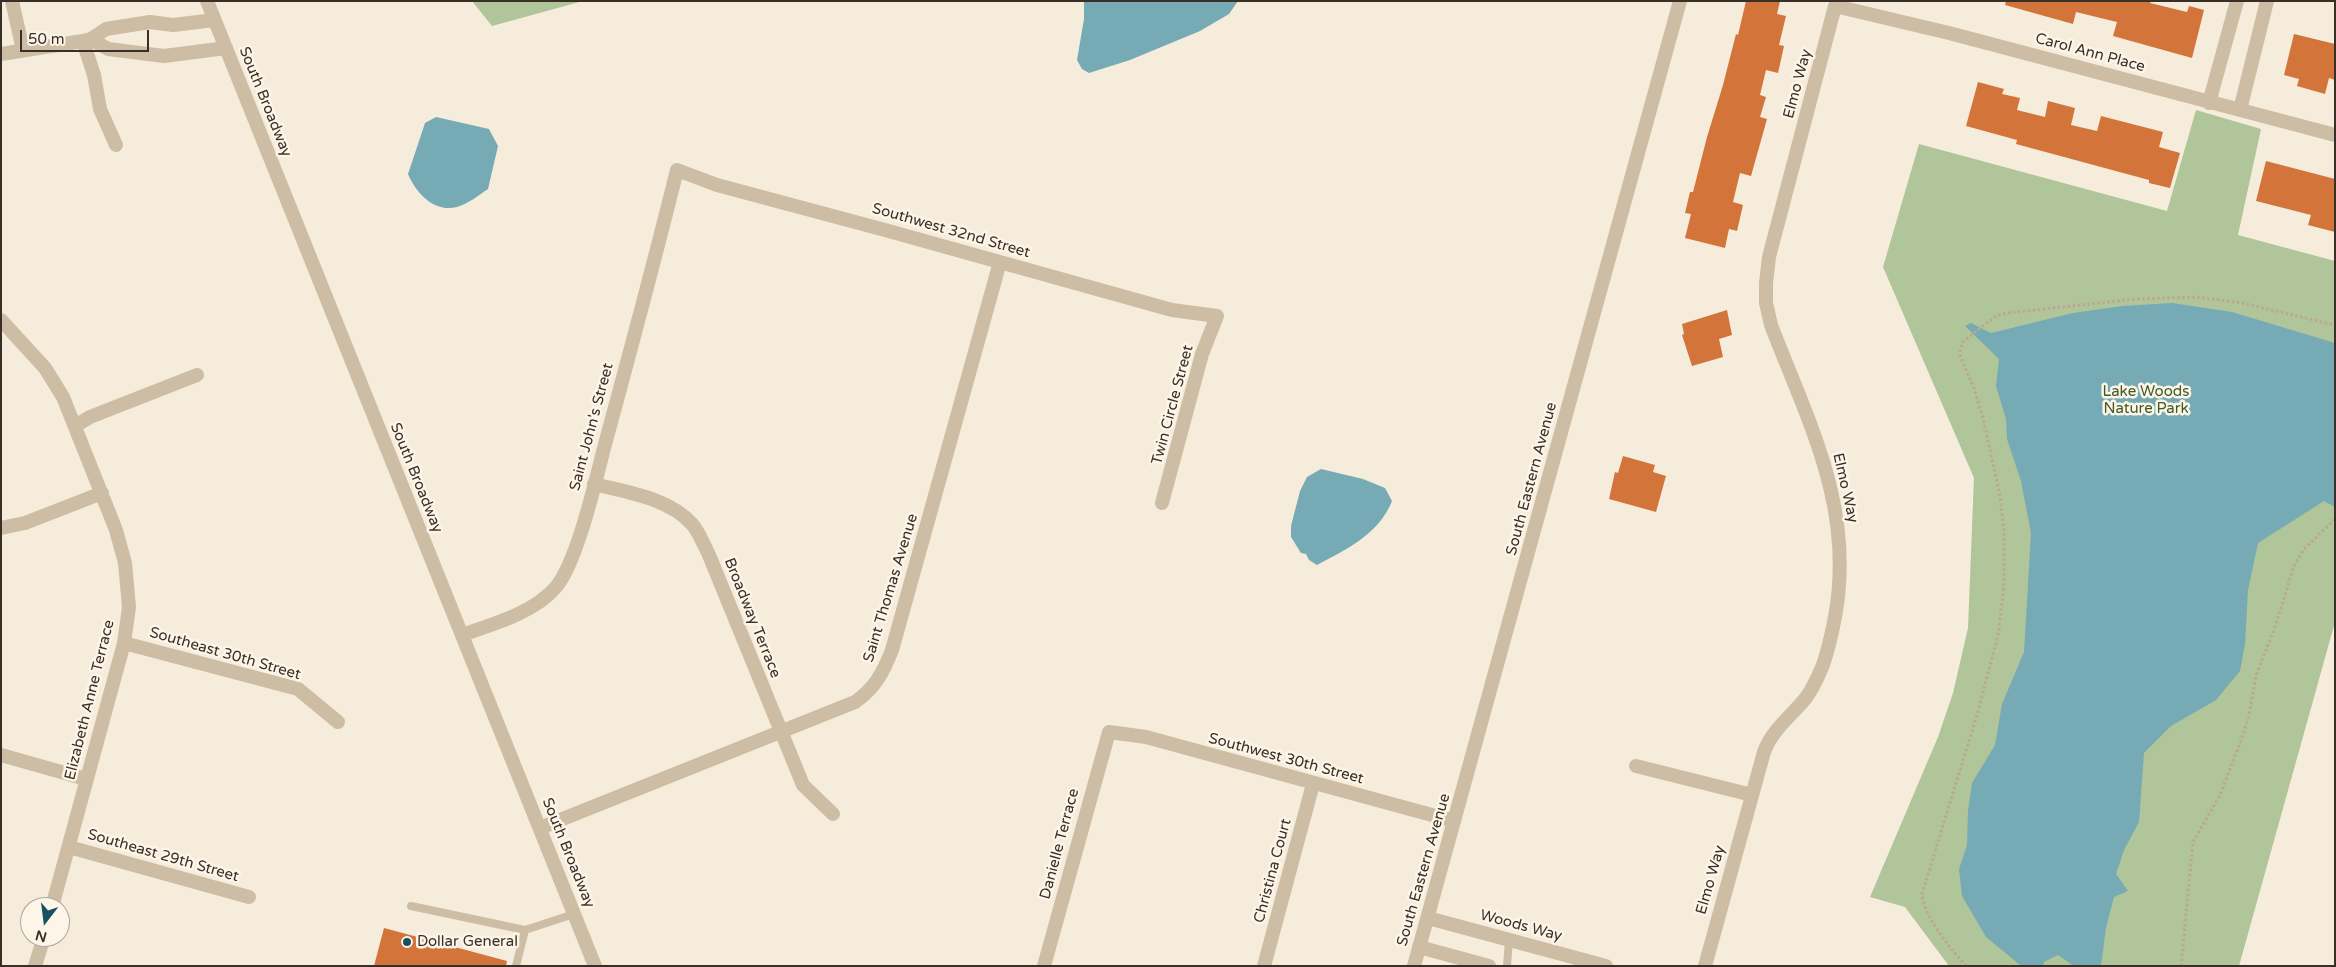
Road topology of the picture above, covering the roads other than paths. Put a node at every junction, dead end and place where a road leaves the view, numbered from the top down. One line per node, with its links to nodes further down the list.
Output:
1 (12, 1): 10 (street)
2 (207, 1): 7 (street, South Broadway)
3 (1680, 1): 37 (street, South Eastern Avenue)
4 (2237, 1): 12 (street)
5 (2267, 1): 13 (street)
6 (1835, 6): 12 (street, Carol Ann Place); 35 (street, Elmo Way)
7 (214, 20): 8 (street); 9 (street, South Broadway)
8 (87, 40): 9 (street); 10 (street); 15 (street)
9 (226, 48): 26 (street, South Broadway)
10 (23, 50): 11 (street)
11 (1, 54)
12 (2209, 102): 13 (street, Carol Ann Place)
13 (2240, 110): 14 (street, Carol Ann Place)
14 (2335, 135)
15 (116, 145)
16 (678, 170): 17 (street, Southwest 32nd Street); 22 (street, Saint John's Street)
17 (1000, 262): 18 (street, Southwest 32nd Street); 29 (street, Saint Thomas Avenue)
18 (1217, 316): 24 (street, Twin Circle Street)
19 (1, 320): 21 (street, Elizabeth Anne Terrace)
20 (197, 375): 21 (street)
21 (75, 426): 23 (street, Elizabeth Anne Terrace)
22 (594, 484): 26 (street, Saint John's Street); 29 (street, Broadway Terrace)
23 (102, 493): 25 (street); 27 (street, Elizabeth Anne Terrace)
24 (1162, 503)
25 (1, 528)
26 (462, 635): 38 (street, South Broadway)
27 (124, 643): 28 (street, Southeast 30th Street); 33 (street, Elizabeth Anne Terrace)
28 (338, 722)
29 (780, 731): 36 (street, Broadway Terrace); 38 (street, Saint Thomas Avenue)
30 (1109, 732): 34 (street, Southwest 30th Street); 52 (street, Danielle Terrace)
31 (1, 755): 33 (street)
32 (1636, 766): 35 (street)
33 (86, 779): 39 (street, Elizabeth Anne Terrace)
34 (1313, 784): 37 (street, Southwest 30th Street); 53 (street, Christina Court)
35 (1752, 796): 58 (street, Elmo Way)
36 (833, 814)
37 (1454, 821): 44 (street, South Eastern Avenue)
38 (540, 828): 43 (street, South Broadway)
39 (69, 847): 40 (street, Elizabeth Anne Terrace); 41 (street, Southeast 29th Street)
40 (55, 897)
41 (249, 897)
42 (410, 906): 45 (lane)
43 (574, 914): 45 (lane); 51 (street, South Broadway)
44 (1428, 918): 46 (street, Woods Way); 48 (street, South Eastern Avenue)
45 (526, 930): 50 (lane)
46 (1509, 939): 56 (lane); 57 (street, Woods Way)
47 (41, 947): 49 (street)
48 (1419, 947): 54 (street, South Eastern Avenue); 55 (street)
49 (35, 966)
50 (516, 966)
51 (596, 966)
52 (1044, 966)
53 (1264, 966)
54 (1414, 966)
55 (1489, 966)
56 (1507, 966)
57 (1606, 966)
58 (1705, 966)

